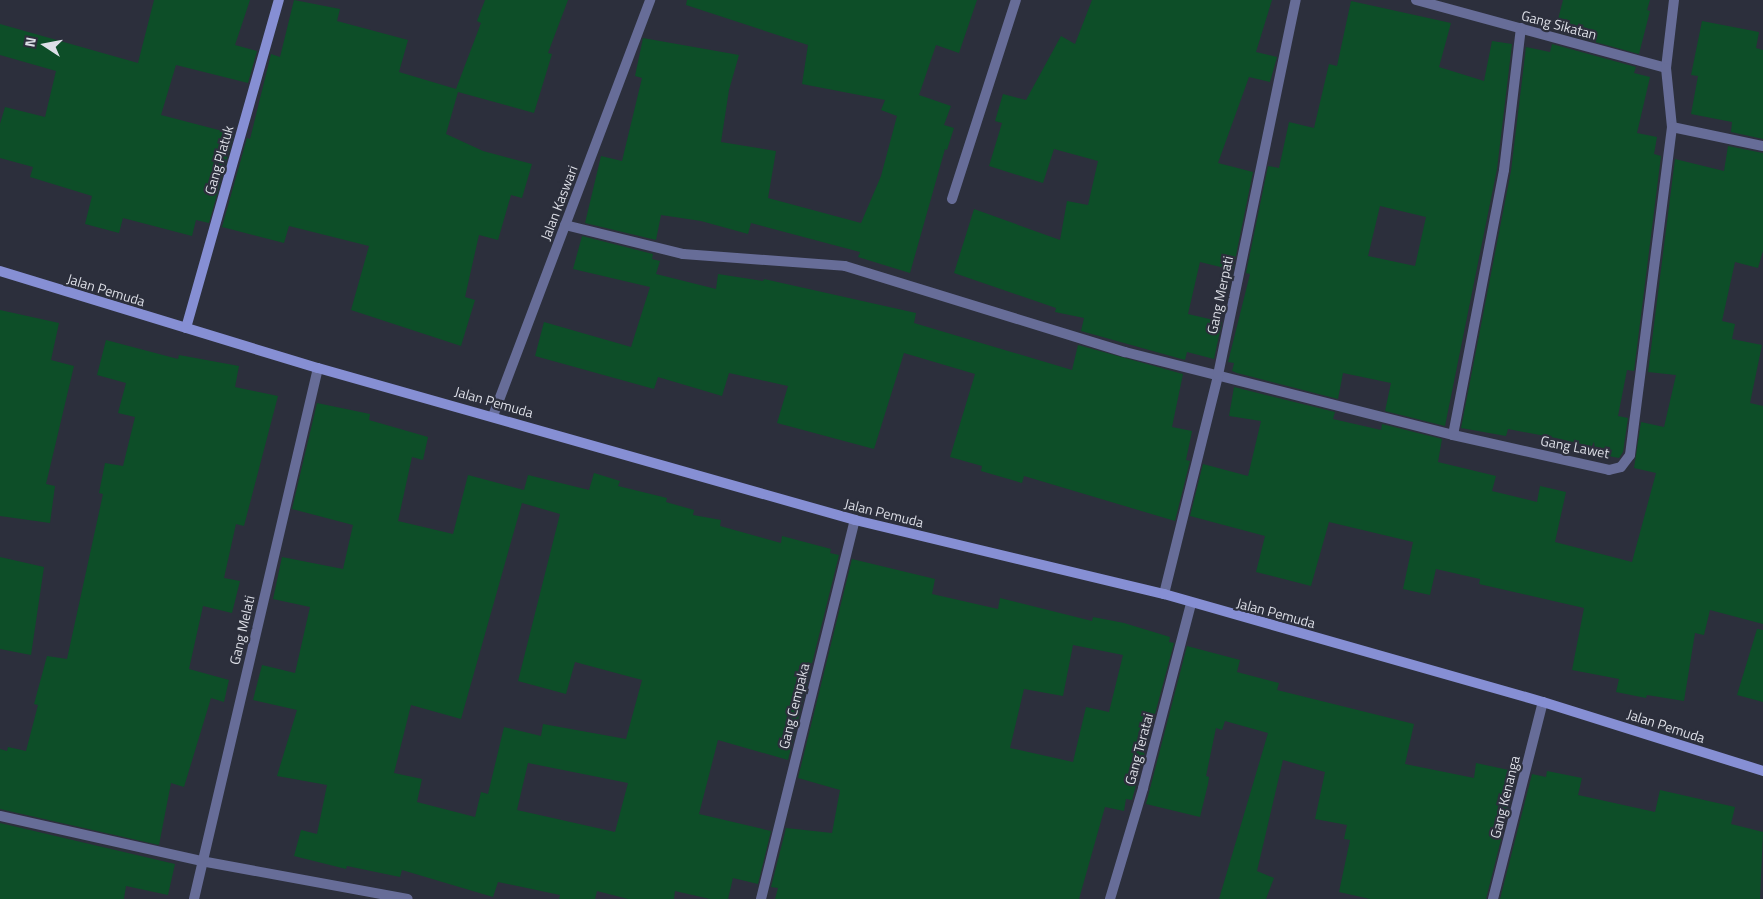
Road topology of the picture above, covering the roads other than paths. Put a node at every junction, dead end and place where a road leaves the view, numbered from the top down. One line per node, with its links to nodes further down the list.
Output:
1 (279, 0): 14 (main road, Gang Platuk)
2 (650, 0): 12 (street, Jalan Kaswari)
3 (1016, 0): 11 (street)
4 (1296, 0): 16 (street, Gang Merpati)
5 (1416, 0): 7 (street, Gang Sikatan)
6 (1674, 0): 8 (street, Gang Lawet)
7 (1521, 28): 8 (street, Gang Sikatan); 18 (street)
8 (1666, 68): 9 (street, Gang Lawet)
9 (1672, 127): 10 (street); 18 (street, Gang Lawet)
10 (1763, 146)
11 (952, 199)
12 (565, 225): 16 (street, Gang Lawet); 17 (street, Jalan Kaswari)
13 (0, 271): 14 (main road, Jalan Pemuda)
14 (186, 328): 15 (main road, Jalan Pemuda)
15 (318, 368): 17 (main road, Jalan Pemuda); 25 (street, Gang Melati)
16 (1218, 374): 18 (street, Gang Lawet); 20 (street, Gang Merpati)
17 (493, 416): 19 (main road, Jalan Pemuda)
18 (1453, 435)
19 (855, 520): 20 (main road, Jalan Pemuda); 28 (street, Gang Cempaka)
20 (1164, 594): 21 (main road, Jalan Pemuda)
21 (1191, 604): 22 (main road, Jalan Pemuda); 29 (street, Gang Teratai)
22 (1543, 702): 23 (main road, Jalan Pemuda); 30 (street, Gang Kenanga)
23 (1763, 771)
24 (0, 816): 25 (street)
25 (201, 861): 26 (street, Gang Melati); 27 (street)
26 (194, 899)
27 (408, 899)
28 (760, 899)
29 (1110, 899)
30 (1493, 899)

